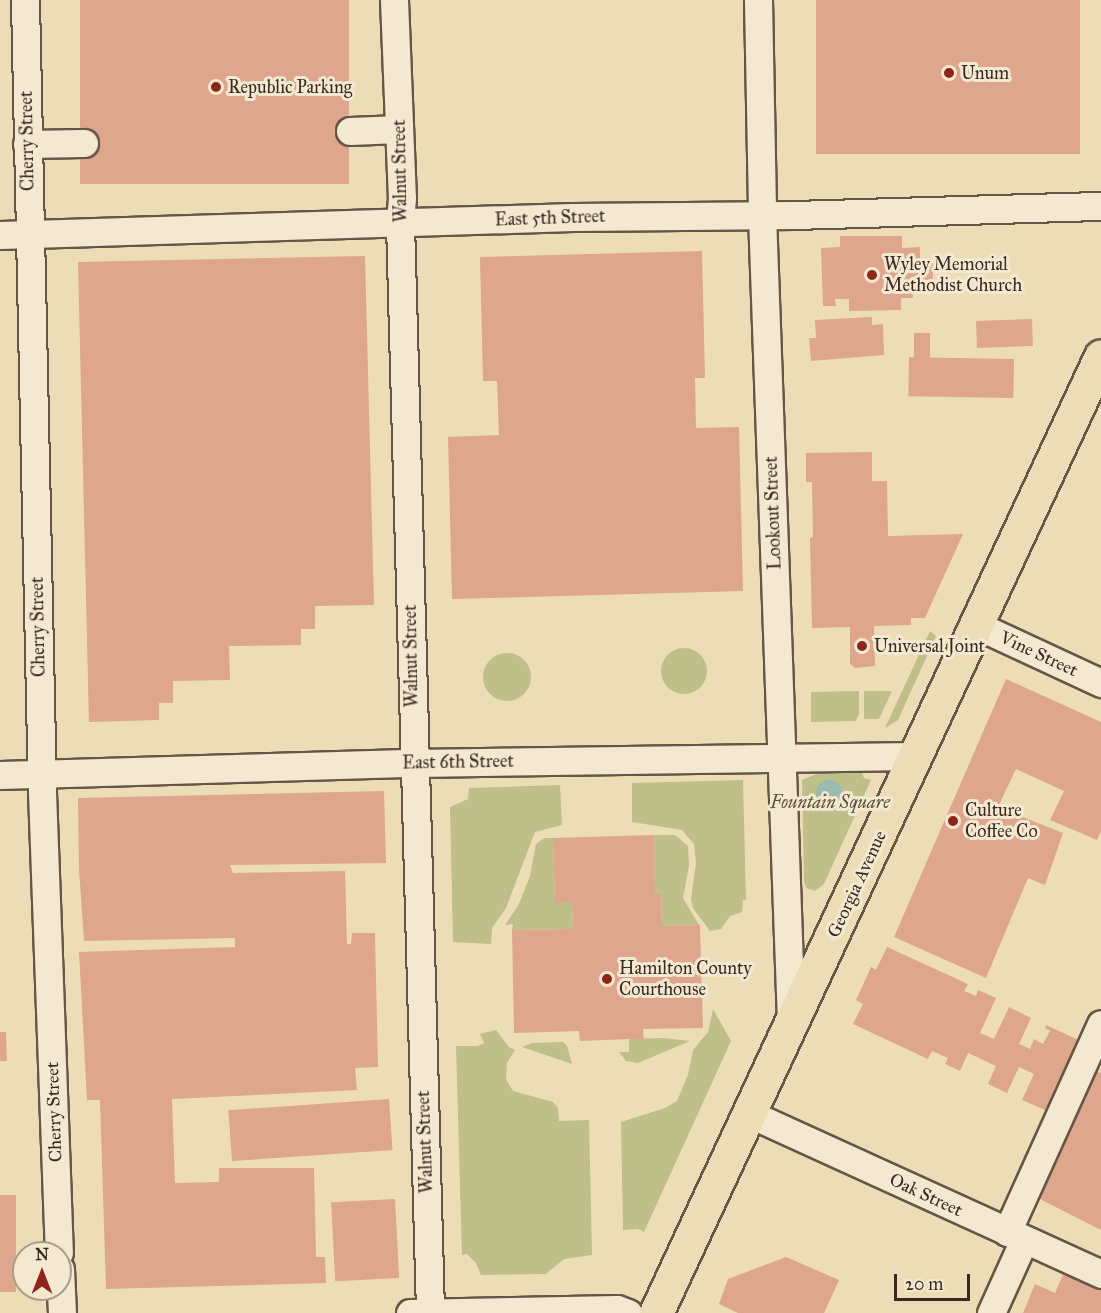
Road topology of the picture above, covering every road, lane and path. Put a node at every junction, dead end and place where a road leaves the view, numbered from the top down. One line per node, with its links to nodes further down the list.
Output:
1 (25, 0): 7 (street, Cherry Street)
2 (394, 0): 4 (street, Walnut Street)
3 (758, 0): 9 (street, Lookout Street)
4 (399, 129): 5 (street); 10 (street, Walnut Street)
5 (350, 131)
6 (84, 143): 7 (street)
7 (27, 144): 11 (street, Cherry Street)
8 (1101, 206): 9 (street, East 5th Street)
9 (762, 214): 10 (street, East 5th Street); 16 (street, Lookout Street)
10 (400, 223): 11 (street, East 5th Street); 18 (street, Walnut Street)
11 (28, 234): 12 (street, East 5th Street); 19 (street, Cherry Street)
12 (0, 235)
13 (1101, 356): 14 (main road, Georgia Avenue)
14 (976, 626): 15 (street, Vine Street); 17 (main road, Georgia Avenue)
15 (1101, 683)
16 (782, 756): 17 (street, East 6th Street); 18 (street, East 6th Street); 22 (street, Lookout Street)
17 (916, 756): 22 (main road, Georgia Avenue)
18 (414, 763): 19 (street, East 6th Street); 28 (street, Walnut Street)
19 (41, 774): 20 (street, East 6th Street); 25 (street, Cherry Street)
20 (0, 775)
21 (1101, 1024): 24 (street)
22 (791, 1027): 23 (main road, Georgia Avenue)
23 (750, 1114): 24 (street, Oak Street); 30 (main road, Georgia Avenue)
24 (1016, 1236): 26 (street, Oak Street); 31 (street)
25 (59, 1241)
26 (1101, 1274)
27 (410, 1313): 28 (street)
28 (430, 1313): 29 (street)
29 (628, 1313)
30 (656, 1313)
31 (991, 1313)

